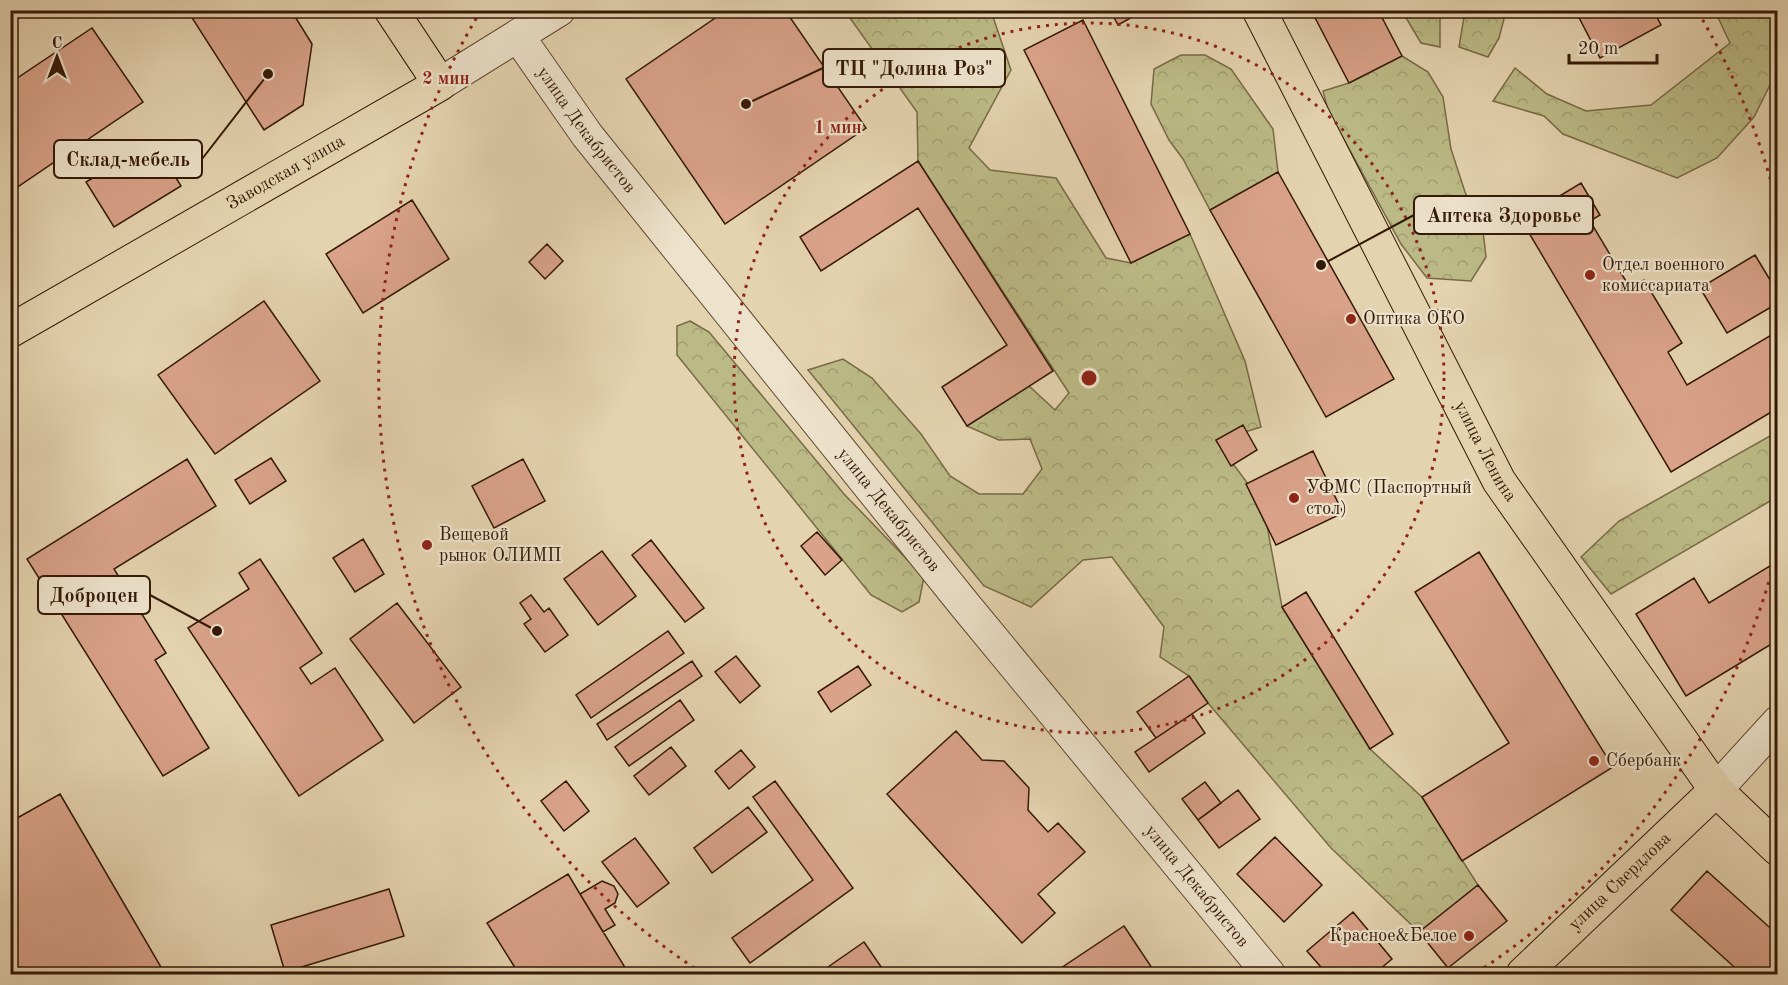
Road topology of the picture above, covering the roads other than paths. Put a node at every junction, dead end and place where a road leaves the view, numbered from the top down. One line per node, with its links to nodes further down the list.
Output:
1 (391, 10): 5 (main road)
2 (559, 10): 4 (street, Заводская улица)
3 (1259, 10): 8 (main road, улица Ленина)
4 (518, 36): 5 (street, Заводская улица); 10 (street, улица Декабристов)
5 (440, 84): 6 (main road, Заводская улица)
6 (10, 331)
7 (1778, 722): 8 (street)
8 (1716, 790): 9 (main road, улица Ленина); 11 (main road, улица Свердлова)
9 (1778, 849)
10 (1269, 975)
11 (1523, 975)

